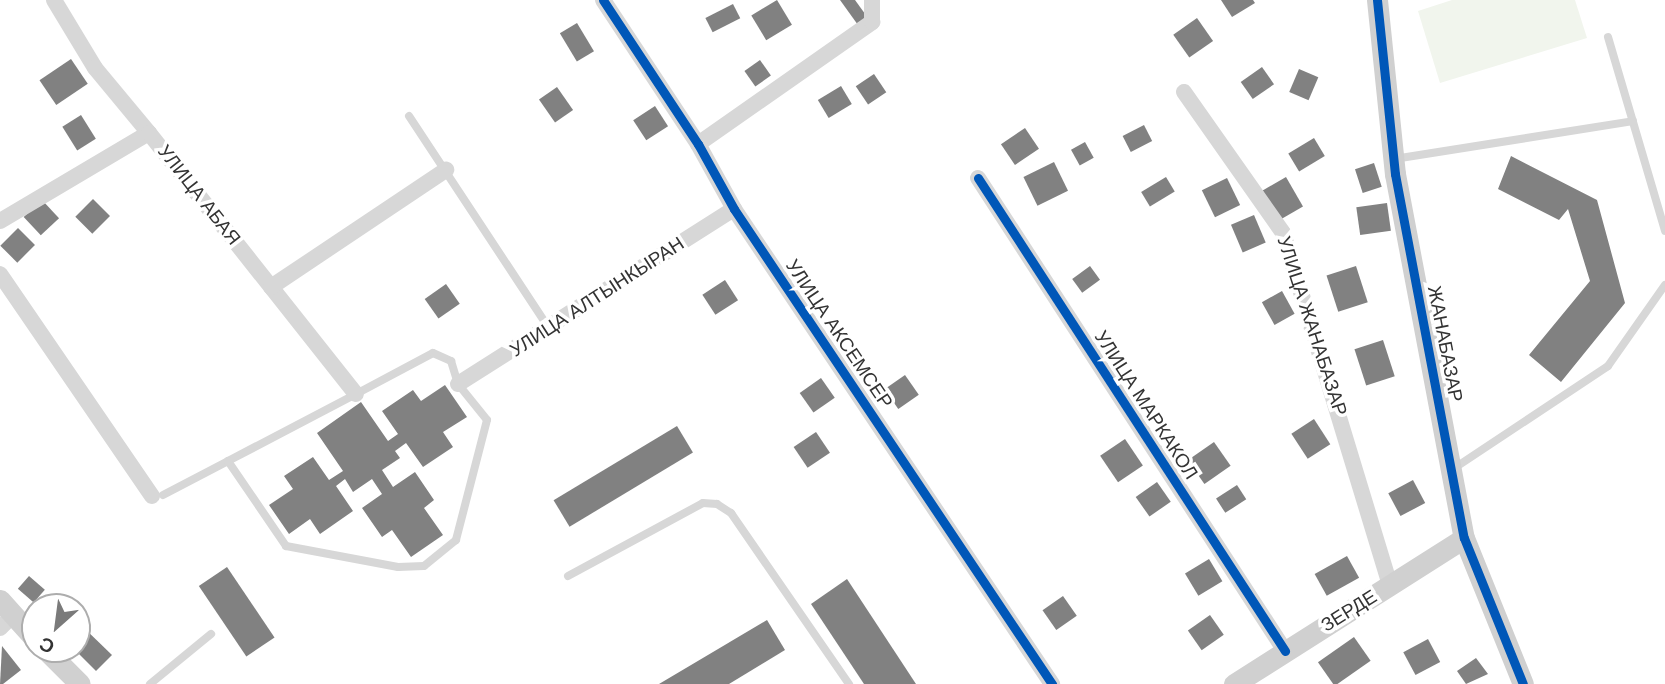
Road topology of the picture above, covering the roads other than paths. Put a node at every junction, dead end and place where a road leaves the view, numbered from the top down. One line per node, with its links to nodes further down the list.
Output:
1 (54, 0): 9 (street)
2 (603, 0): 10 (street, УЛИЦА АКСЕМСЕР)
3 (872, 0): 10 (street)
4 (1377, 0): 11 (street, ЖАНАБАЗАР)
5 (1608, 37): 8 (lane)
6 (1184, 92): 28 (street, УЛИЦА ЖАНАБАЗАР)
7 (409, 117): 12 (lane)
8 (1633, 121): 11 (lane); 16 (lane)
9 (149, 133): 15 (street, УЛИЦА АБАЯ); 19 (street, УЛИЦА АБАЯ)
10 (698, 144): 14 (street, УЛИЦА АКСЕМСЕР)
11 (1394, 159): 24 (street, ЖАНАБАЗАР)
12 (446, 170): 19 (street); 20 (lane)
13 (978, 178): 32 (street, УЛИЦА МАРКАКОЛ)
14 (734, 209): 20 (street, УЛИЦА АЛТЫНКЫРАН); 37 (street, УЛИЦА АКСЕМСЕР)
15 (0, 221)
16 (1665, 231)
17 (0, 274): 25 (street)
18 (1665, 285): 24 (lane)
19 (271, 287): 22 (street, УЛИЦА АБАЯ)
20 (548, 328): 21 (street, УЛИЦА АЛТЫНКЫРАН)
21 (458, 384): 22 (lane); 23 (lane)
22 (356, 394): 23 (lane)
23 (228, 461): 25 (lane)
24 (1451, 471): 26 (street, ЖАНАБАЗАР)
25 (157, 495)
26 (1464, 538): 28 (street, ЗЕРДЕ); 39 (street, ЖАНАБАЗАР)
27 (568, 576): 36 (lane)
28 (1390, 585): 32 (street, ЗЕРДЕ)
29 (4, 615): 30 (street)
30 (21, 628)
31 (211, 634): 35 (lane)
32 (1285, 651): 38 (street, ЗЕРДЕ)
33 (59, 663): 34 (street)
34 (80, 684)
35 (150, 684)
36 (849, 684)
37 (1052, 684)
38 (1234, 684)
39 (1523, 684)

